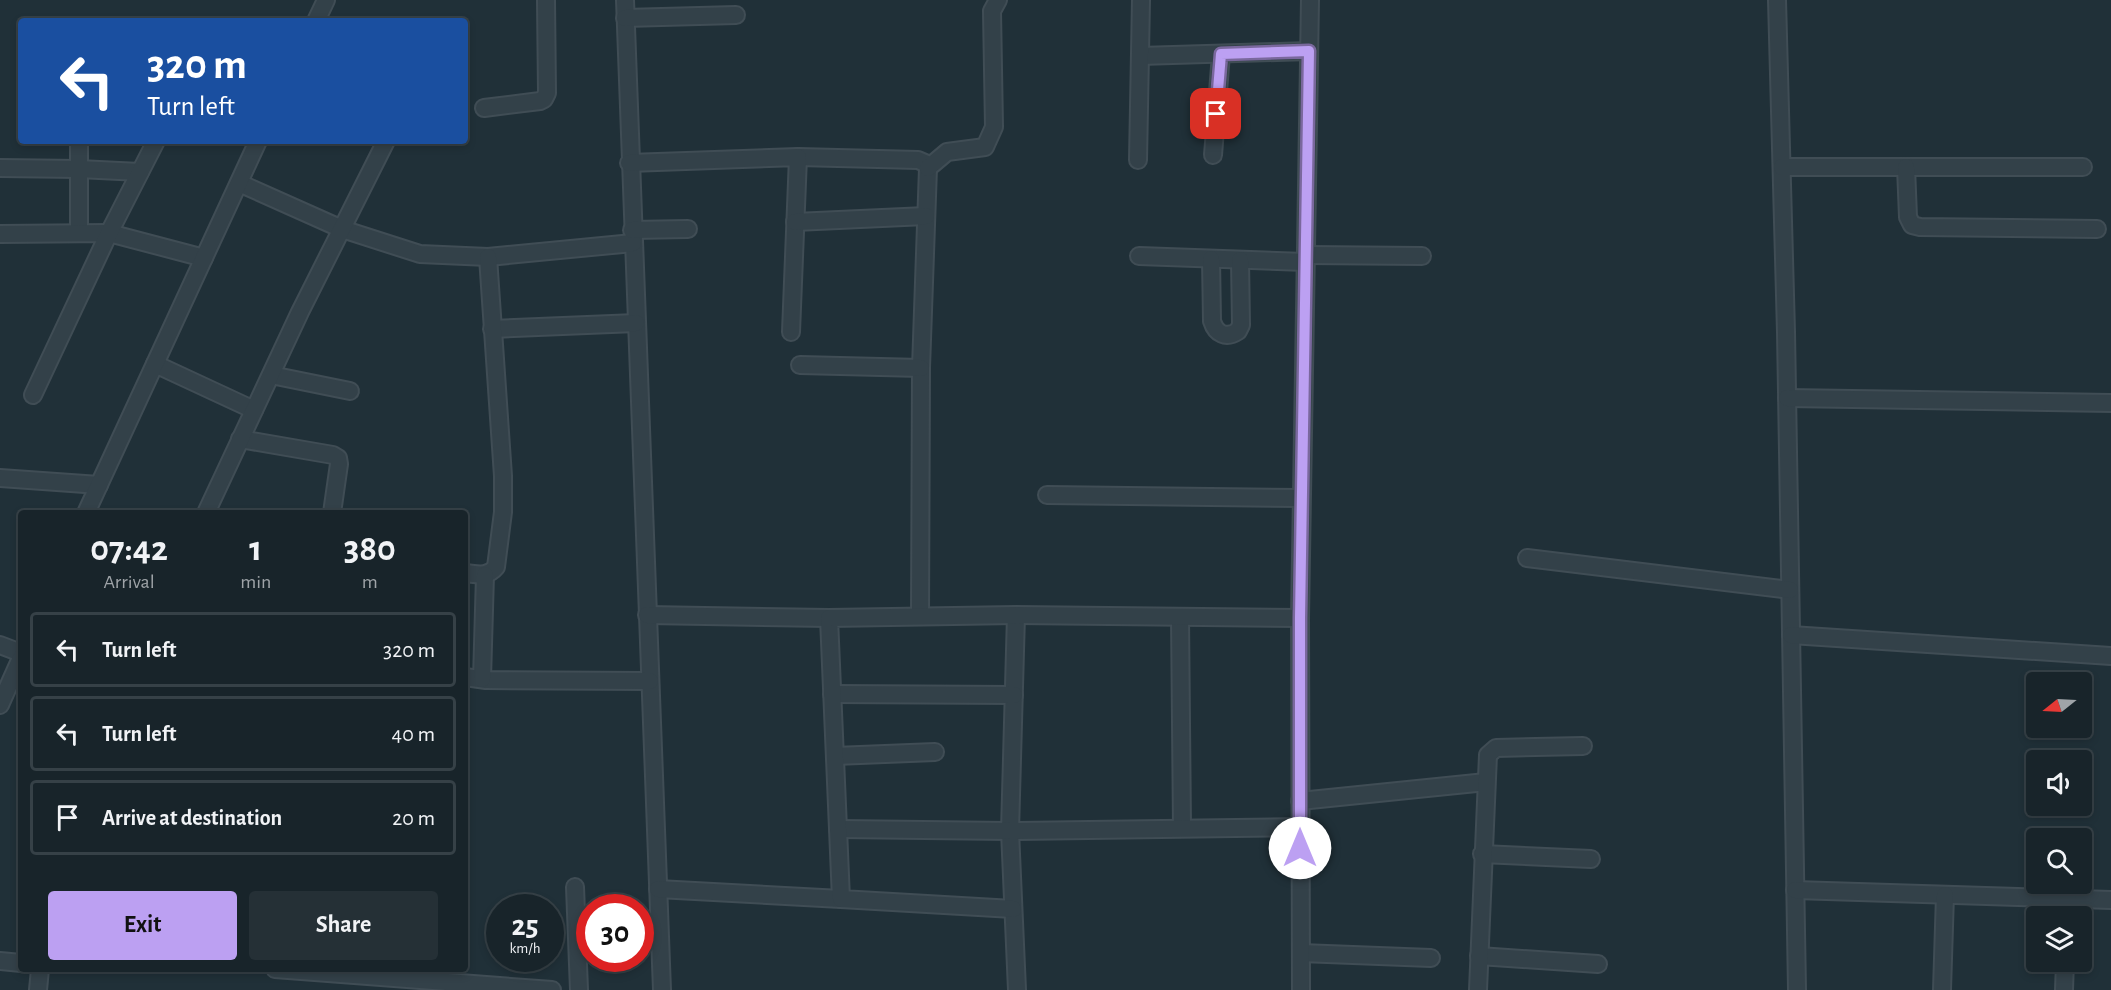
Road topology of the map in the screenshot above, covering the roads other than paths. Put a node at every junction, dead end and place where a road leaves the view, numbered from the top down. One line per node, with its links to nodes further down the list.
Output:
1 (326, 0): 9 (street)
2 (546, 0): 14 (street)
3 (625, 0): 10 (street)
4 (998, 0): 26 (street)
5 (1141, 0): 13 (street)
6 (1310, 0): 11 (street)
7 (1777, 0): 23 (street)
8 (736, 15): 10 (street)
9 (317, 18)
10 (625, 18): 22 (street)
11 (1309, 51): 12 (street); 44 (street)
12 (1221, 54): 13 (street); 19 (street)
13 (1140, 56): 21 (street)
14 (484, 108)
15 (79, 144): 28 (street)
16 (154, 144): 29 (street)
17 (257, 144): 30 (street)
18 (384, 144): 33 (street)
19 (1213, 155)
20 (798, 158): 22 (street); 26 (street); 32 (street)
21 (1138, 160)
22 (630, 164): 39 (street)
23 (1782, 166): 24 (street); 56 (street)
24 (1906, 167): 27 (street); 35 (street)
25 (0, 168): 28 (street)
26 (928, 168): 31 (street)
27 (2083, 168)
28 (79, 169): 29 (street); 36 (street)
29 (140, 172): 37 (street)
30 (239, 183): 33 (street); 43 (street)
31 (926, 216): 32 (street); 52 (street)
32 (795, 222): 49 (street)
33 (342, 229): 42 (street); 53 (street)
34 (688, 229): 39 (street)
35 (2097, 229)
36 (79, 233): 37 (street); 38 (street)
37 (109, 233): 43 (street); 55 (street)
38 (0, 234)
39 (632, 237): 42 (street); 47 (street)
40 (1139, 256): 45 (street)
41 (1422, 256): 44 (street)
42 (488, 257): 48 (street)
43 (204, 258): 50 (street)
44 (1305, 258): 46 (street); 63 (street)
45 (1211, 259): 46 (street); 46 (street)
46 (1240, 260)
47 (636, 323): 48 (street); 71 (street)
48 (492, 329): 69 (street)
49 (791, 332)
50 (155, 364): 58 (street); 61 (street)
51 (800, 364): 52 (street)
52 (921, 368): 73 (street)
53 (271, 375): 54 (street); 58 (street)
54 (350, 391)
55 (33, 395)
56 (1787, 398): 57 (street); 70 (street)
57 (2111, 403)
58 (254, 410): 59 (street)
59 (240, 439): 65 (street); 66 (street)
60 (0, 478): 61 (street)
61 (99, 485): 64 (street)
62 (1047, 495): 63 (street)
63 (1301, 498): 76 (street)
64 (87, 510)
65 (207, 510)
66 (332, 510)
67 (1527, 558): 70 (street)
68 (468, 573): 69 (street)
69 (485, 575): 82 (street)
70 (1790, 590): 77 (street)
71 (647, 615): 75 (street); 83 (street)
72 (1016, 615): 73 (street); 74 (street); 85 (street)
73 (920, 616): 75 (street)
74 (1180, 617): 76 (street); 93 (street)
75 (829, 618): 84 (street)
76 (1300, 618): 91 (street)
77 (1791, 635): 80 (street); 100 (street)
78 (0, 645): 79 (street)
79 (18, 652)
80 (2111, 656)
81 (18, 665): 86 (street)
82 (473, 678): 83 (street)
83 (650, 681): 99 (street)
84 (832, 694): 85 (street); 89 (street)
85 (1014, 695): 95 (street)
86 (0, 705)
87 (1583, 746): 90 (street)
88 (935, 752): 89 (street)
89 (835, 756): 94 (street)
90 (1486, 782): 91 (street); 96 (street)
91 (1300, 801): 92 (street)
92 (1300, 827): 93 (street); 107 (street)
93 (1182, 828): 95 (street)
94 (838, 829): 95 (street); 103 (street)
95 (1010, 831): 106 (street)
96 (1482, 854): 97 (street); 108 (street)
97 (1591, 859)
98 (575, 887): 119 (street)
99 (658, 889): 103 (street); 120 (street)
100 (1795, 891): 101 (street); 124 (street)
101 (1945, 895): 102 (street); 125 (street)
102 (2068, 898): 104 (street); 105 (street)
103 (841, 899): 106 (street)
104 (2111, 900)
105 (2068, 906)
106 (1013, 909): 121 (street)
107 (1301, 953): 109 (street); 122 (street)
108 (1479, 956): 112 (street); 123 (street)
109 (1431, 958)
110 (0, 961): 111 (street)
111 (18, 963)
112 (1598, 964)
113 (40, 972): 117 (street)
114 (310, 972): 116 (street)
115 (2065, 972): 126 (street)
116 (497, 988): 118 (street)
117 (38, 990)
118 (552, 990)
119 (579, 990)
120 (662, 990)
121 (1017, 990)
122 (1301, 990)
123 (1478, 990)
124 (1797, 990)
125 (1942, 990)
126 (2064, 990)

